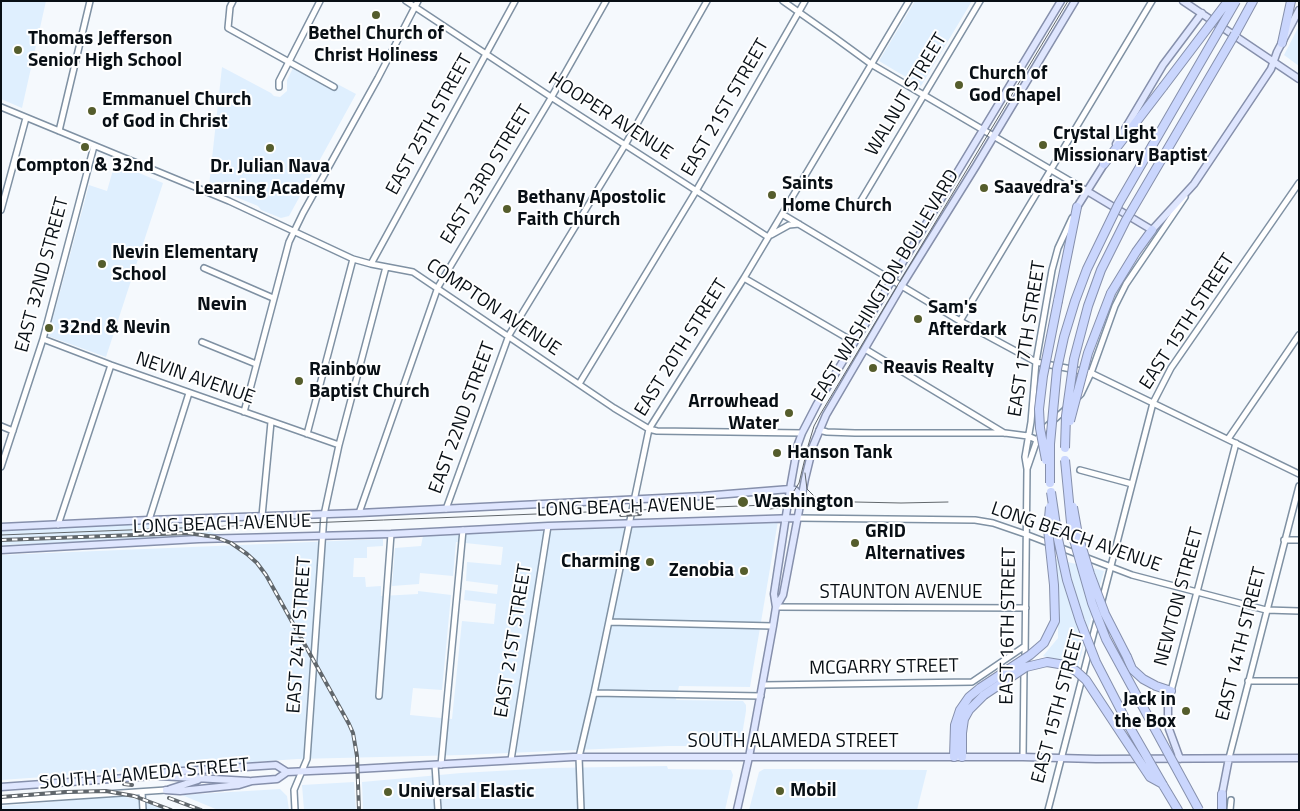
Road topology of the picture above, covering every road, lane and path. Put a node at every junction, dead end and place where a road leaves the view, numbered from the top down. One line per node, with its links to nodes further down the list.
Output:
1 (90, 1): 37 (street)
2 (233, 1): 27 (street)
3 (320, 1): 27 (street)
4 (406, 1): 21 (street, HOOPER AVENUE)
5 (418, 1): 21 (street)
6 (515, 1): 26 (street, EAST 25TH STREET)
7 (606, 1): 34 (street, EAST 23RD STREET)
8 (707, 1): 40 (street, EAST 22ND STREET)
9 (783, 1): 23 (street)
10 (805, 1): 23 (street, EAST 21ST STREET)
11 (909, 1): 29 (street, EAST 20TH STREET)
12 (980, 1): 33 (street, WALNUT STREET)
13 (1060, 1): 38 (main road, EAST WASHINGTON BOULEVARD)
14 (1075, 1): 39 (main road, EAST WASHINGTON BOULEVARD)
15 (1152, 1): 43 (street)
16 (1183, 1): 24 (main road)
17 (1228, 1): 42 (highway, bridge)
18 (1236, 1): 99 (highway, bridge)
19 (1254, 1): 93 (highway, bridge)
20 (1291, 1): 25 (highway)
21 (415, 8): 26 (street, HOOPER AVENUE); 54 (street)
22 (1299, 10): 25 (main road, EAST 16TH STREET)
23 (799, 12): 29 (street); 46 (street, EAST 21ST STREET)
24 (1202, 13): 28 (main road); 42 (main road, EAST 17TH STREET)
25 (1282, 43): 28 (main road, EAST 16TH STREET)
26 (486, 54): 34 (street, HOOPER AVENUE); 57 (street, EAST 25TH STREET)
27 (289, 61): 31 (street); 32 (street)
28 (1273, 62): 30 (main road); 45 (main road, EAST 16TH STREET)
29 (871, 64): 33 (street); 51 (street, EAST 20TH STREET)
30 (1299, 79)
31 (334, 86)
32 (279, 87)
33 (924, 96): 38 (street); 48 (street, WALNUT STREET)
34 (551, 98): 40 (street, HOOPER AVENUE); 63 (street, EAST 23RD STREET)
35 (1, 107): 36 (street, COMPTON AVENUE)
36 (26, 118): 37 (street, COMPTON AVENUE); 50 (street)
37 (59, 131): 41 (street, COMPTON AVENUE)
38 (983, 131): 39 (street); 61 (main road, EAST WASHINGTON BOULEVARD)
39 (993, 137): 43 (street); 62 (main road, EAST WASHINGTON BOULEVARD)
40 (625, 145): 46 (street, HOOPER AVENUE); 67 (street, EAST 22ND STREET)
41 (94, 146): 54 (street, COMPTON AVENUE); 68 (street, EAST 32ND STREET)
42 (1104, 164): 47 (main road, EAST 17TH STREET)
43 (1051, 170): 47 (street); 65 (street)
44 (1299, 183): 78 (street, EAST 15TH STREET)
45 (1194, 184): 53 (main road, EAST 16TH STREET); 75 (street, EAST 16TH STREET)
46 (696, 191): 55 (street, HOOPER AVENUE); 76 (street, EAST 21ST STREET)
47 (1086, 191): 49 (main road, EAST 17TH STREET); 53 (main road)
48 (860, 204)
49 (1077, 207): 72 (street, EAST 17TH STREET); 99 (highway, bridge)
50 (1, 210)
51 (782, 214): 52 (street); 55 (street, EAST 20TH STREET)
52 (801, 225): 55 (street); 61 (street)
53 (1152, 230): 93 (highway, bridge)
54 (294, 232): 56 (street, COMPTON AVENUE); 64 (street)
55 (768, 237): 60 (street, EAST 20TH STREET)
56 (353, 258): 57 (street, COMPTON AVENUE); 86 (street)
57 (371, 264): 58 (street, COMPTON AVENUE)
58 (386, 267): 63 (street, COMPTON AVENUE); 92 (street, EAST 24TH STREET)
59 (204, 268): 64 (street)
60 (744, 278): 70 (street); 82 (street, EAST 20TH STREET)
61 (892, 280): 62 (street); 70 (main road, EAST WASHINGTON BOULEVARD)
62 (902, 286): 65 (street); 71 (main road, EAST WASHINGTON BOULEVARD)
63 (438, 287): 67 (street, COMPTON AVENUE); 107 (street, EAST 23RD STREET)
64 (273, 298): 73 (street)
65 (960, 321): 72 (street)
66 (1299, 335): 89 (street)
67 (509, 336): 76 (street, COMPTON AVENUE); 106 (street, EAST 22ND STREET)
68 (43, 339): 74 (street, NEVIN AVENUE); 84 (street, EAST 32ND STREET)
69 (202, 342): 73 (street)
70 (854, 342): 85 (main road, EAST WASHINGTON BOULEVARD)
71 (865, 349): 83 (main road, EAST WASHINGTON BOULEVARD); 87 (street)
72 (1036, 362): 75 (street); 88 (street, EAST 17TH STREET)
73 (256, 364): 79 (street)
74 (111, 365): 77 (street, NEVIN AVENUE); 114 (street)
75 (1091, 373): 78 (street); 90 (street, EAST 16TH STREET)
76 (579, 384): 82 (street, COMPTON AVENUE)
77 (189, 393): 79 (street, NEVIN AVENUE); 112 (street)
78 (1153, 403): 89 (street); 100 (street, EAST 15TH STREET)
79 (244, 412): 80 (street, NEVIN AVENUE)
80 (271, 422): 86 (street, NEVIN AVENUE); 109 (street)
81 (1, 426): 84 (street)
82 (648, 429): 85 (street, COMPTON AVENUE); 104 (street, EAST 20TH STREET)
83 (819, 430): 87 (street); 105 (main road, EAST WASHINGTON BOULEVARD)
84 (13, 431): 95 (street, EAST 32ND STREET)
85 (802, 433): 102 (main road, EAST WASHINGTON BOULEVARD)
86 (307, 434): 92 (street, NEVIN AVENUE)
87 (1005, 434): 88 (street)
88 (1028, 436): 90 (street); 96 (street, EAST 17TH STREET)
89 (1228, 439): 91 (street)
90 (1037, 440): 96 (street, EAST 16TH STREET)
91 (1236, 443): 98 (street); 125 (street, NEWTON STREET)
92 (339, 445): 108 (street, EAST 24TH STREET)
93 (1065, 448): 94 (highway, bridge)
94 (1065, 460): 137 (highway, bridge); 172 (highway, bridge)
95 (1, 468)
96 (1027, 469): 119 (street, EAST 16TH STREET)
97 (1080, 470): 100 (street)
98 (1299, 474)
99 (1050, 483): 103 (highway, bridge)
100 (1132, 484): 124 (street, EAST 15TH STREET)
101 (1299, 486): 121 (street, EAST 14TH STREET)
102 (787, 490): 104 (main road, LONG BEACH AVENUE); 105 (main road); 110 (main road, EAST WASHINGTON BOULEVARD)
103 (1051, 492): 136 (highway, bridge); 158 (highway, bridge)
104 (634, 499): 106 (main road, LONG BEACH AVENUE); 113 (street, EAST 20TH STREET)
105 (800, 506): 111 (main road, EAST WASHINGTON BOULEVARD)
106 (446, 509): 107 (main road, LONG BEACH AVENUE)
107 (358, 513): 108 (main road, LONG BEACH AVENUE)
108 (324, 515): 109 (main road, LONG BEACH AVENUE); 120 (street, EAST 24TH STREET)
109 (262, 516): 112 (main road, LONG BEACH AVENUE)
110 (786, 518): 111 (main road, LONG BEACH AVENUE); 113 (main road, LONG BEACH AVENUE); 126 (main road, EAST WASHINGTON BOULEVARD)
111 (797, 518): 119 (street, LONG BEACH AVENUE); 126 (main road, EAST WASHINGTON BOULEVARD)
112 (149, 520): 114 (main road, LONG BEACH AVENUE)
113 (629, 522): 115 (main road, LONG BEACH AVENUE); 130 (street, EAST 20TH STREET)
114 (58, 525): 116 (main road, LONG BEACH AVENUE)
115 (548, 526): 117 (main road, LONG BEACH AVENUE); 150 (street, EAST 21ST STREET)
116 (1, 527)
117 (463, 530): 118 (main road, LONG BEACH AVENUE); 151 (street)
118 (390, 534): 120 (main road, LONG BEACH AVENUE); 139 (street)
119 (1026, 534): 124 (street, LONG BEACH AVENUE); 127 (street, EAST 16TH STREET)
120 (322, 536): 123 (main road, LONG BEACH AVENUE); 153 (street, EAST 24TH STREET)
121 (1284, 540): 122 (street); 128 (street, EAST 14TH STREET)
122 (1299, 540)
123 (1, 550)
124 (1111, 568): 125 (street, LONG BEACH AVENUE); 146 (street, EAST 15TH STREET)
125 (1197, 593): 128 (street, LONG BEACH AVENUE); 137 (street, NEWTON STREET)
126 (776, 607): 127 (street, STAUNTON AVENUE); 131 (main road, EAST WASHINGTON BOULEVARD)
127 (1026, 608): 132 (street, EAST 16TH STREET)
128 (1266, 610): 129 (street, LONG BEACH AVENUE); 133 (street, EAST 14TH STREET)
129 (1299, 611)
130 (609, 622): 131 (street); 138 (street, EAST 20TH STREET)
131 (773, 626): 135 (main road, EAST WASHINGTON BOULEVARD)
132 (1025, 646): 135 (street, MCGARRY STREET); 145 (street, EAST 16TH STREET)
133 (1248, 681): 134 (street); 147 (street, EAST 14TH STREET)
134 (1299, 682)
135 (763, 685): 140 (main road, EAST WASHINGTON BOULEVARD)
136 (982, 691): 143 (highway); 144 (highway); 158 (highway, bridge)
137 (1171, 691): 149 (main road, NEWTON STREET)
138 (594, 693): 140 (street); 141 (street, EAST 20TH STREET)
139 (379, 696)
140 (761, 696): 142 (main road, EAST WASHINGTON BOULEVARD)
141 (579, 757): 142 (main road, SOUTH ALAMEDA STREET); 150 (main road, SOUTH ALAMEDA STREET); 168 (street, EAST 20TH STREET)
142 (749, 757): 143 (main road, SOUTH ALAMEDA STREET); 169 (main road, EAST WASHINGTON BOULEVARD)
143 (954, 757): 144 (main road, SOUTH ALAMEDA STREET)
144 (962, 757): 145 (main road, SOUTH ALAMEDA STREET)
145 (1023, 757): 146 (main road, SOUTH ALAMEDA STREET)
146 (1061, 758): 149 (main road, SOUTH ALAMEDA STREET); 170 (street, EAST 15TH STREET)
147 (1229, 758): 148 (main road, SOUTH ALAMEDA STREET); 149 (main road, SOUTH ALAMEDA STREET); 162 (main road, EAST 14TH STREET)
148 (1299, 758)
149 (1180, 759)
150 (511, 760): 151 (main road, SOUTH ALAMEDA STREET)
151 (438, 765): 153 (main road, SOUTH ALAMEDA STREET); 167 (street)
152 (241, 767): 154 (main road, SOUTH ALAMEDA STREET); 155 (main road, SOUTH ALAMEDA STREET); 156 (main road)
153 (302, 771): 154 (main road, SOUTH ALAMEDA STREET); 166 (street)
154 (287, 772): 157 (main road, SOUTH ALAMEDA STREET)
155 (153, 776): 156 (main road); 159 (main road, SOUTH ALAMEDA STREET)
156 (204, 778): 157 (main road); 160 (main road)
157 (252, 781): 160 (main road, SOUTH ALAMEDA STREET)
158 (1163, 784): 171 (highway)
159 (1, 788)
160 (166, 790): 161 (street, SOUTH ALAMEDA STREET)
161 (142, 792): 164 (street, SOUTH ALAMEDA STREET); 165 (street)
162 (1222, 794): 173 (street, EAST 14TH STREET); 174 (highway)
163 (1231, 800): 175 (street)
164 (1, 801)
165 (143, 810)
166 (295, 810)
167 (438, 810)
168 (581, 810)
169 (737, 810)
170 (1048, 810)
171 (1178, 810)
172 (1199, 810)
173 (1217, 810)
174 (1222, 810)
175 (1230, 810)

